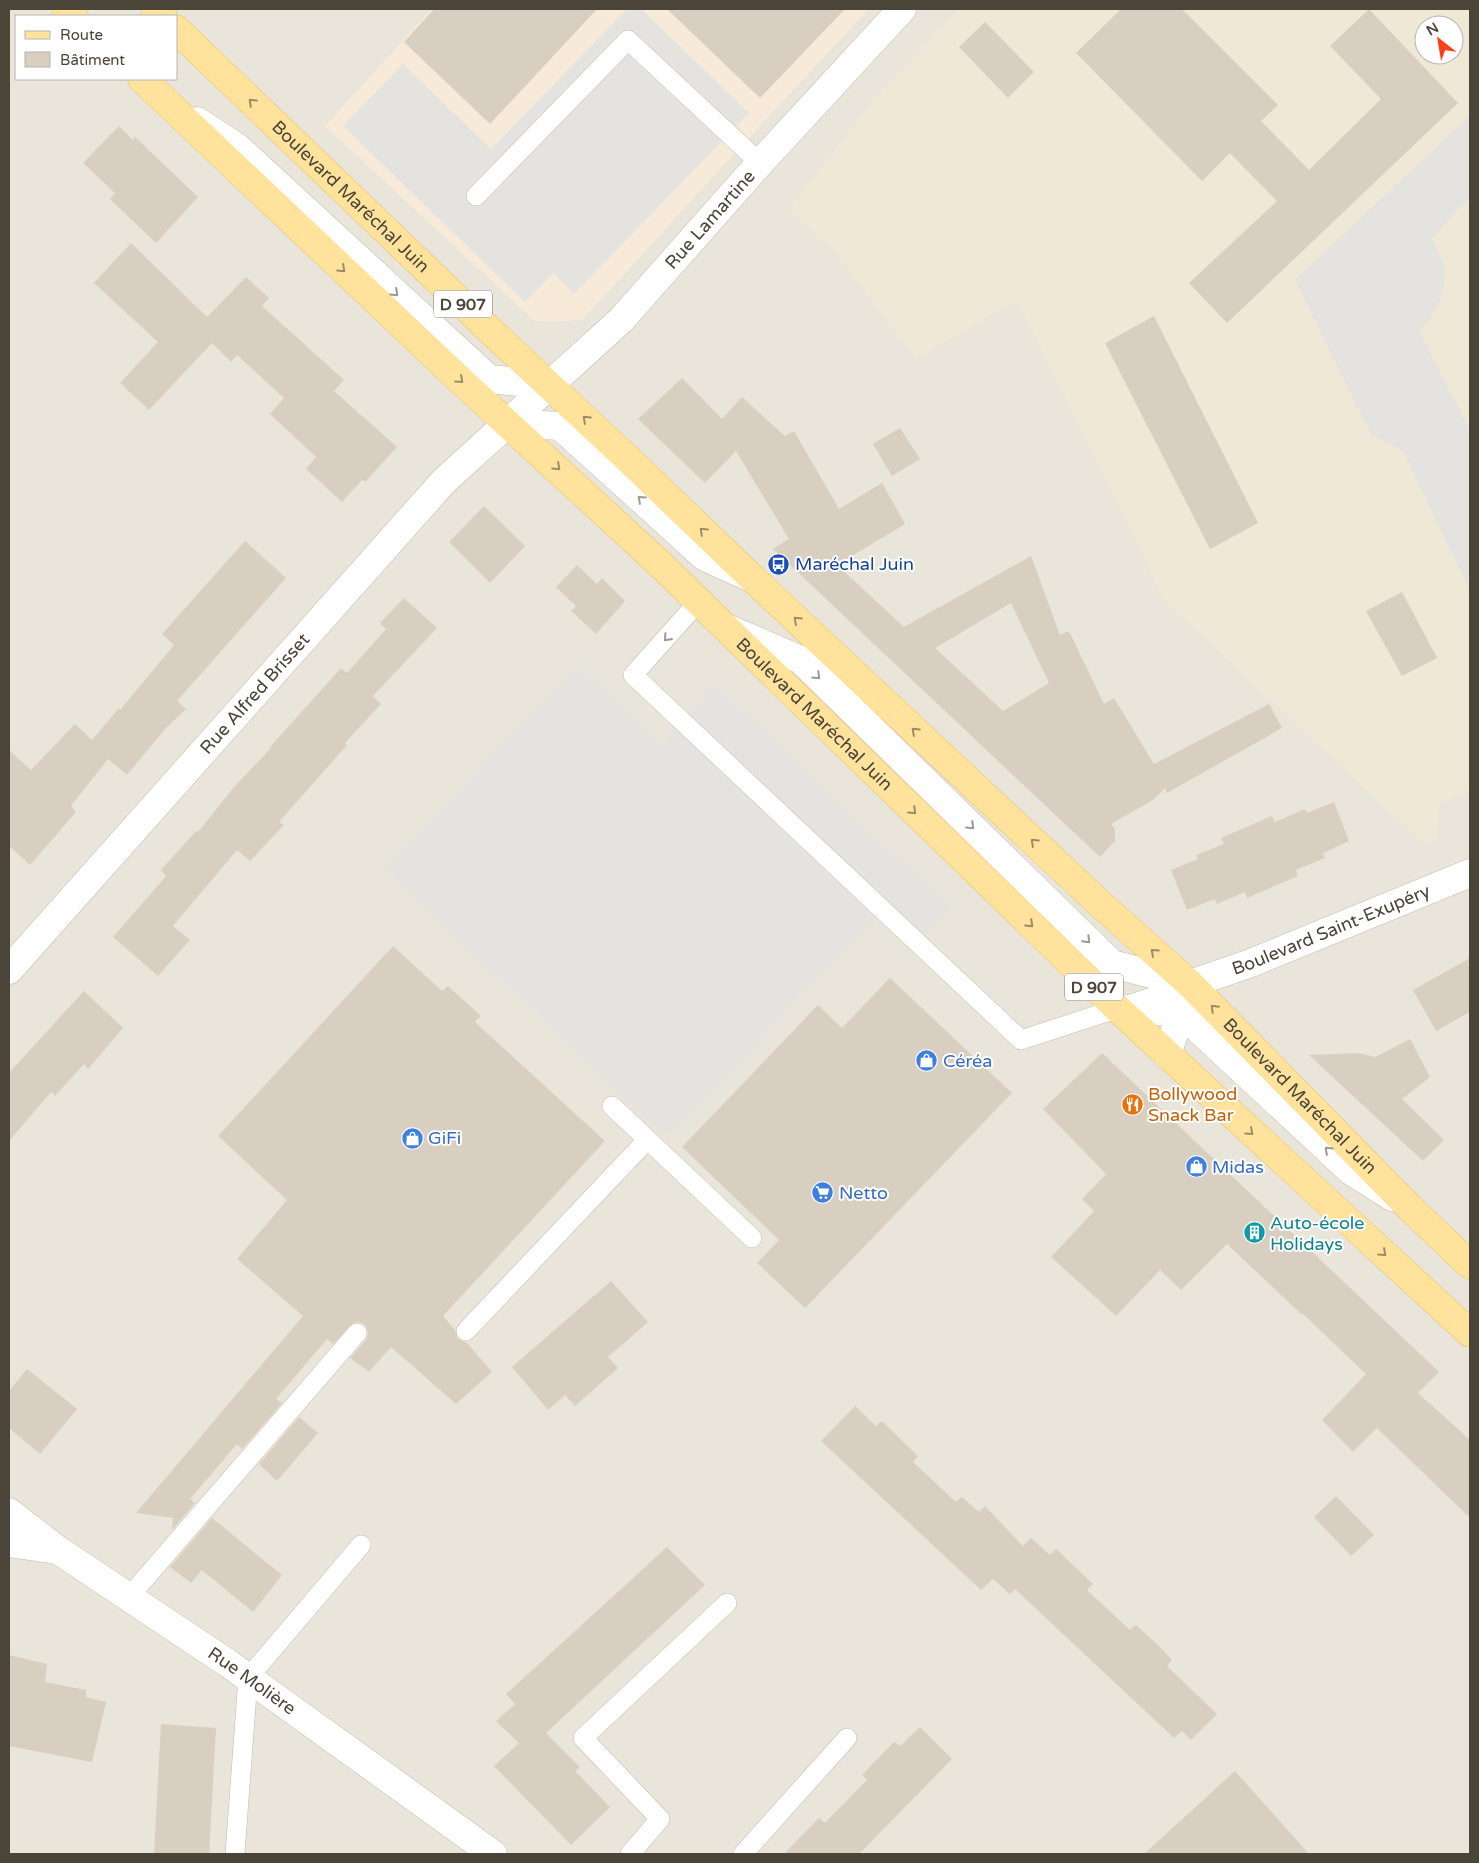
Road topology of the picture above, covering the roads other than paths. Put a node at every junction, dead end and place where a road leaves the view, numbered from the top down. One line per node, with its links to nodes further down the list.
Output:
1 (902, 9): 4 (street, Rue Lamartine)
2 (178, 31): 6 (main road, Boulevard Maréchal Juin / D 907, one-way to 2)
3 (149, 86): 6 (street, Boulevard Maréchal Juin, one-way to 6); 7 (main road, Boulevard Maréchal Juin / D 907, one-way to 7)
4 (760, 163): 5 (lane); 6 (street, Rue Lamartine)
5 (476, 196)
6 (550, 384): 7 (street, Rue Lamartine); 8 (main road, Boulevard Maréchal Juin / D 907, one-way to 6)
7 (508, 422): 8 (street, Boulevard Maréchal Juin, one-way to 7); 9 (main road, Boulevard Maréchal Juin / D 907, one-way to 9); 12 (street, Rue Alfred Brisset)
8 (751, 577): 13 (main road, Boulevard Maréchal Juin / D 907, one-way to 8)
9 (699, 602): 10 (main road, Boulevard Maréchal Juin / D 907); 14 (lane, one-way to 14)
10 (729, 630): 13 (street, one-way to 13); 14 (main road, Boulevard Maréchal Juin / D 907, one-way to 14)
11 (1470, 873): 13 (street, Boulevard Saint-Exupéry)
12 (9, 970)
13 (1190, 984): 14 (lane); 15 (street); 19 (main road, Boulevard Maréchal Juin / D 907, one-way to 13)
14 (1117, 1008): 15 (street); 16 (main road, Boulevard Maréchal Juin / D 907)
15 (1181, 1013): 16 (street); 19 (street, Boulevard Maréchal Juin, one-way to 15)
16 (1167, 1055): 24 (main road, Boulevard Maréchal Juin / D 907, one-way to 24)
17 (612, 1106): 18 (lane)
18 (647, 1140): 20 (lane); 22 (lane)
19 (1410, 1208): 21 (main road, Boulevard Maréchal Juin / D 907)
20 (752, 1238)
21 (1470, 1265)
22 (466, 1331)
23 (356, 1333): 29 (lane)
24 (1470, 1333)
25 (9, 1512): 28 (street, Rue Molière)
26 (9, 1543): 28 (street)
27 (361, 1545): 31 (lane)
28 (58, 1550): 29 (street, Rue Molière)
29 (129, 1597): 31 (street, Rue Molière)
30 (727, 1603): 35 (lane)
31 (248, 1678): 33 (lane); 34 (street, Rue Molière)
32 (848, 1738): 36 (lane)
33 (235, 1854)
34 (493, 1854)
35 (630, 1854)
36 (742, 1854)

